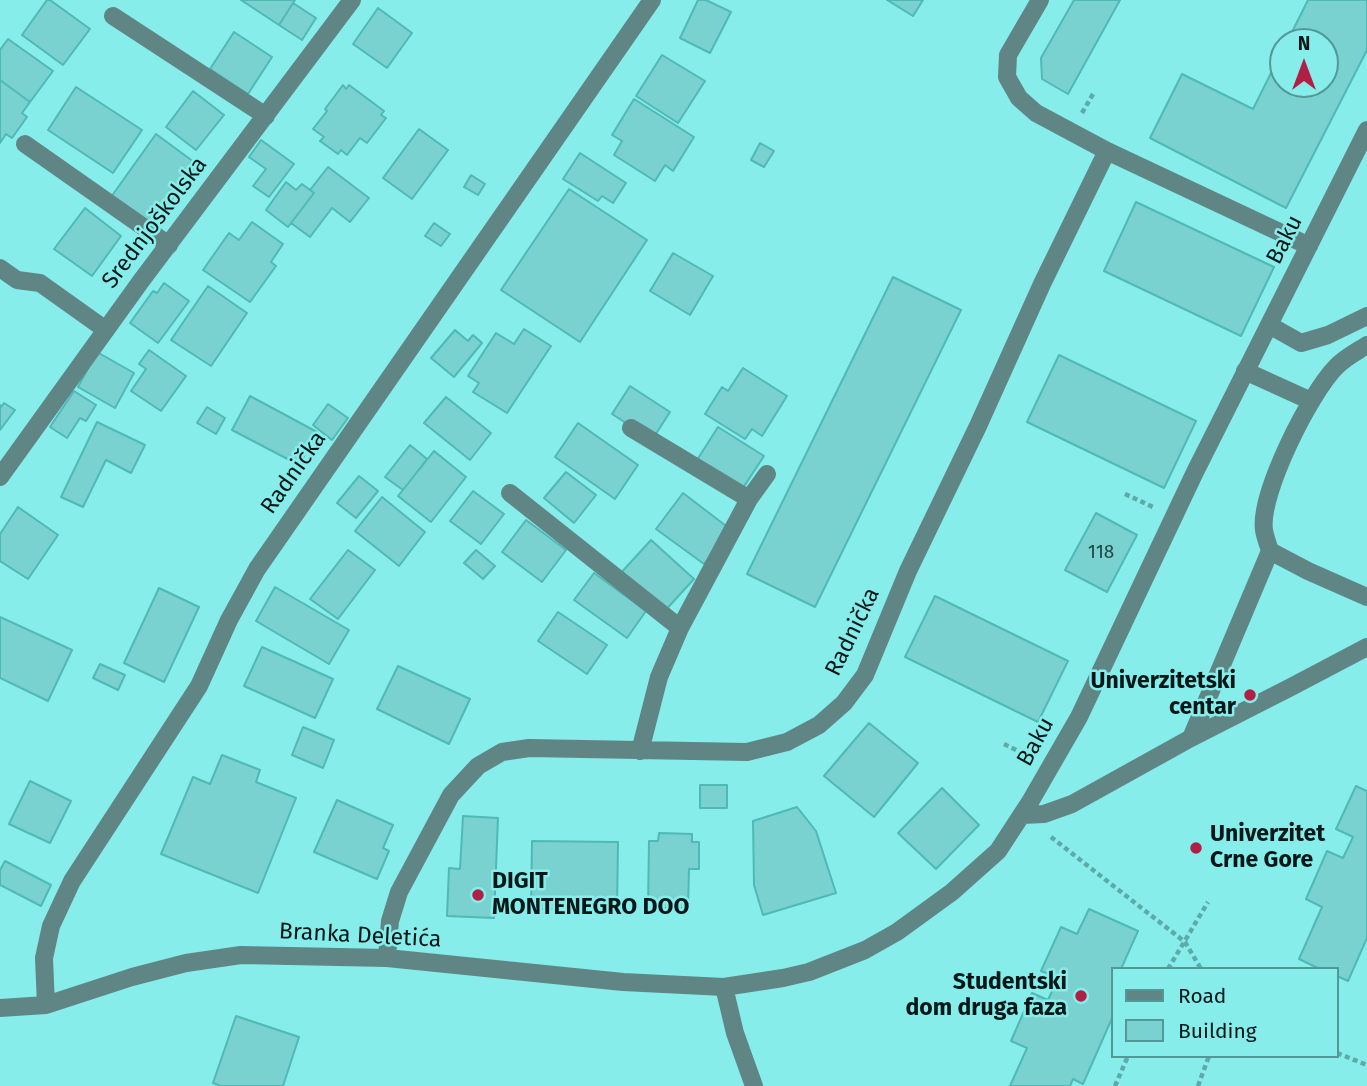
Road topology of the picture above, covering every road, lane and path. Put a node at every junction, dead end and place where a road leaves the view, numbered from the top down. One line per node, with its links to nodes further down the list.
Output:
1 (352, 0): 5 (street, Srednjoškolska)
2 (652, 0): 41 (street, Radnička)
3 (1040, 0): 8 (street)
4 (113, 16): 5 (street)
5 (265, 116): 9 (street, Srednjoškolska)
6 (1366, 136): 10 (street, Baku)
7 (25, 144): 9 (street)
8 (1107, 151): 10 (street); 31 (street, Radnička)
9 (169, 245): 14 (street, Srednjoškolska)
10 (1309, 246): 13 (street, Baku)
11 (0, 268): 14 (street)
12 (1367, 316): 13 (street)
13 (1269, 325): 16 (street, Baku)
14 (106, 330): 20 (street, Srednjoškolska)
15 (1367, 345): 17 (street)
16 (1245, 371): 17 (street); 24 (street, Baku)
17 (1311, 401): 25 (street)
18 (631, 428): 23 (street)
19 (767, 474): 23 (street)
20 (0, 477)
21 (510, 494): 27 (street)
22 (1125, 494): 24 (path)
23 (750, 499): 27 (street)
24 (1174, 517): 33 (street, Baku)
25 (1270, 551): 26 (street); 29 (street)
26 (1367, 597)
27 (680, 628): 31 (street)
28 (1367, 647): 29 (street)
29 (1191, 738): 33 (street)
30 (1004, 744): 32 (path)
31 (640, 751): 37 (street, Radnička)
32 (1031, 758)
33 (1022, 815): 40 (street, Baku)
34 (1050, 836): 36 (path)
35 (1208, 902): 36 (path)
36 (1185, 942): 38 (path); 39 (path)
37 (387, 958): 40 (street, Branka Deletića); 41 (street, Branka Deletića)
38 (1169, 967)
39 (1200, 967)
40 (724, 987): 47 (street)
41 (46, 1005): 42 (street, Branka Deletića)
42 (0, 1008)
43 (1339, 1054): 46 (path)
44 (1127, 1058): 48 (path)
45 (1208, 1058): 49 (path)
46 (1367, 1065)
47 (754, 1086)
48 (1115, 1086)
49 (1198, 1086)

